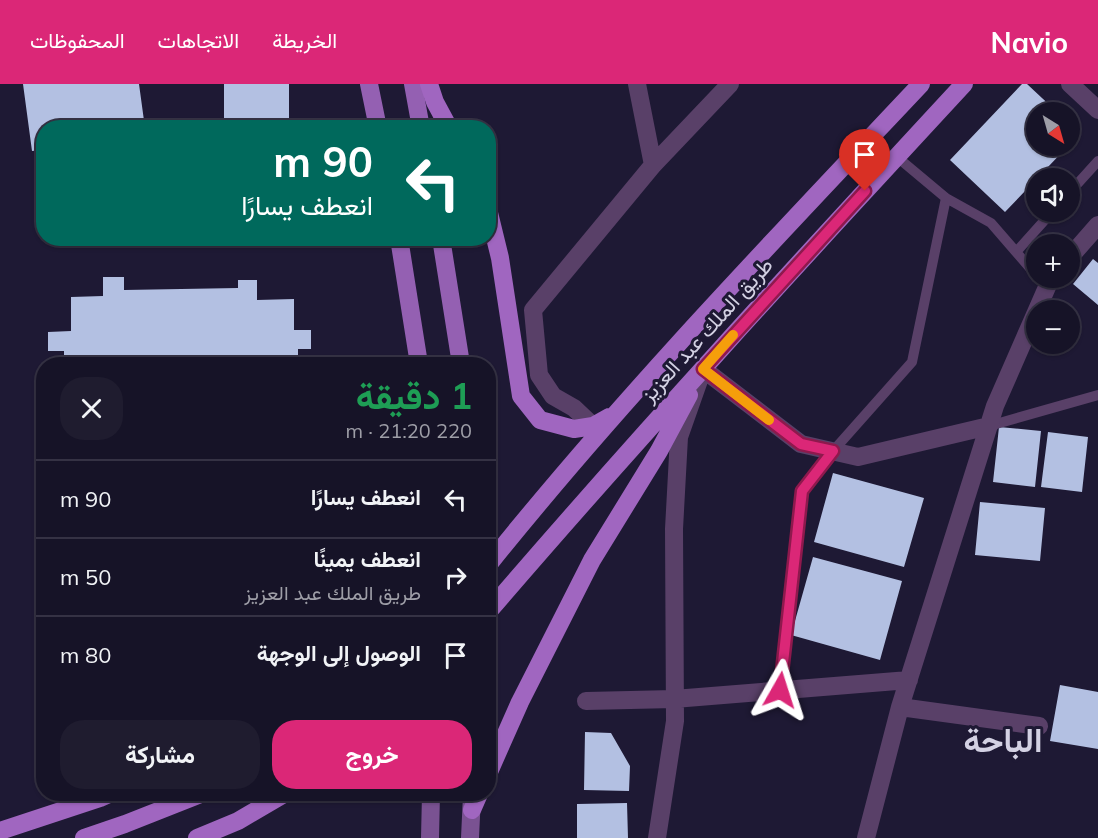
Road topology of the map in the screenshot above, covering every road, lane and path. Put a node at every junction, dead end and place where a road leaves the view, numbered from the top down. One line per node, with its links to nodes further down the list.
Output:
1 (369, 84): 10 (main road)
2 (413, 84): 11 (main road)
3 (429, 84): 12 (highway)
4 (637, 84): 15 (street)
5 (730, 84): 15 (street)
6 (921, 84): 31 (highway, طريق الملك عبد العزيز)
7 (964, 84): 13 (highway, طريق الملك عبد العزيز)
8 (1070, 84): 9 (street)
9 (1098, 110)
10 (376, 120)
11 (420, 120)
12 (445, 120)
13 (897, 157): 17 (lane); 29 (highway, طريق الملك عبد العزيز)
14 (1098, 160): 16 (lane)
15 (654, 165): 32 (street)
16 (1080, 181)
17 (946, 198): 24 (lane); 34 (lane)
18 (1043, 222): 24 (lane)
19 (1098, 225): 23 (street)
20 (496, 242): 32 (highway)
21 (400, 246): 27 (main road)
22 (442, 246): 28 (main road)
23 (1080, 246)
24 (1017, 251): 25 (lane)
25 (1026, 261)
26 (1040, 288): 33 (street)
27 (418, 357)
28 (460, 357)
29 (703, 369): 34 (street); 36 (highway, طريق الملك عبد العزيز); 39 (street); 43 (highway)
30 (1098, 395): 33 (lane)
31 (618, 412): 32 (highway); 35 (highway, طريق الملك عبد العزيز)
32 (593, 426)
33 (989, 426): 34 (street); 37 (street)
34 (833, 451): 38 (lane)
35 (496, 555)
36 (496, 603)
37 (909, 680): 38 (street); 41 (street)
38 (780, 690): 39 (street)
39 (674, 699): 40 (street); 54 (street)
40 (586, 701)
41 (900, 707): 42 (street); 55 (street)
42 (1039, 726)
43 (496, 756)
44 (91, 801): 49 (highway)
45 (183, 801): 50 (highway)
46 (272, 801): 51 (highway)
47 (431, 801): 52 (main road)
48 (472, 802): 53 (main road)
49 (0, 831)
50 (84, 838)
51 (197, 838)
52 (430, 838)
53 (470, 838)
54 (657, 838)
55 (866, 838)

